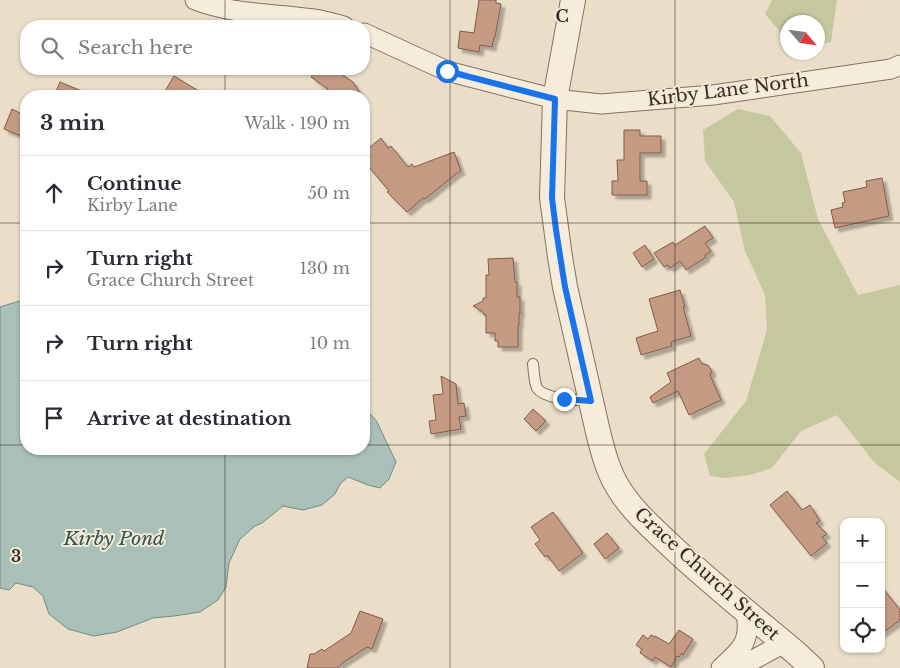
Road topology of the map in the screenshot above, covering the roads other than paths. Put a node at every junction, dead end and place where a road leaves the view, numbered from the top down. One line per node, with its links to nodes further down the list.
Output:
1 (196, 0): 3 (street)
2 (573, 0): 6 (street, Grace Church Street)
3 (320, 20)
4 (370, 36): 6 (street, Kirby Lane North)
5 (900, 65): 6 (street, Kirby Lane North)
6 (555, 99): 8 (street, Grace Church Street)
7 (533, 364): 8 (lane)
8 (591, 401): 9 (street, Grace Church Street)
9 (746, 612): 10 (street, Grace Church Street); 11 (street)
10 (784, 643): 12 (street); 13 (street, Grace Church Street)
11 (721, 668)
12 (734, 668)
13 (812, 668)

